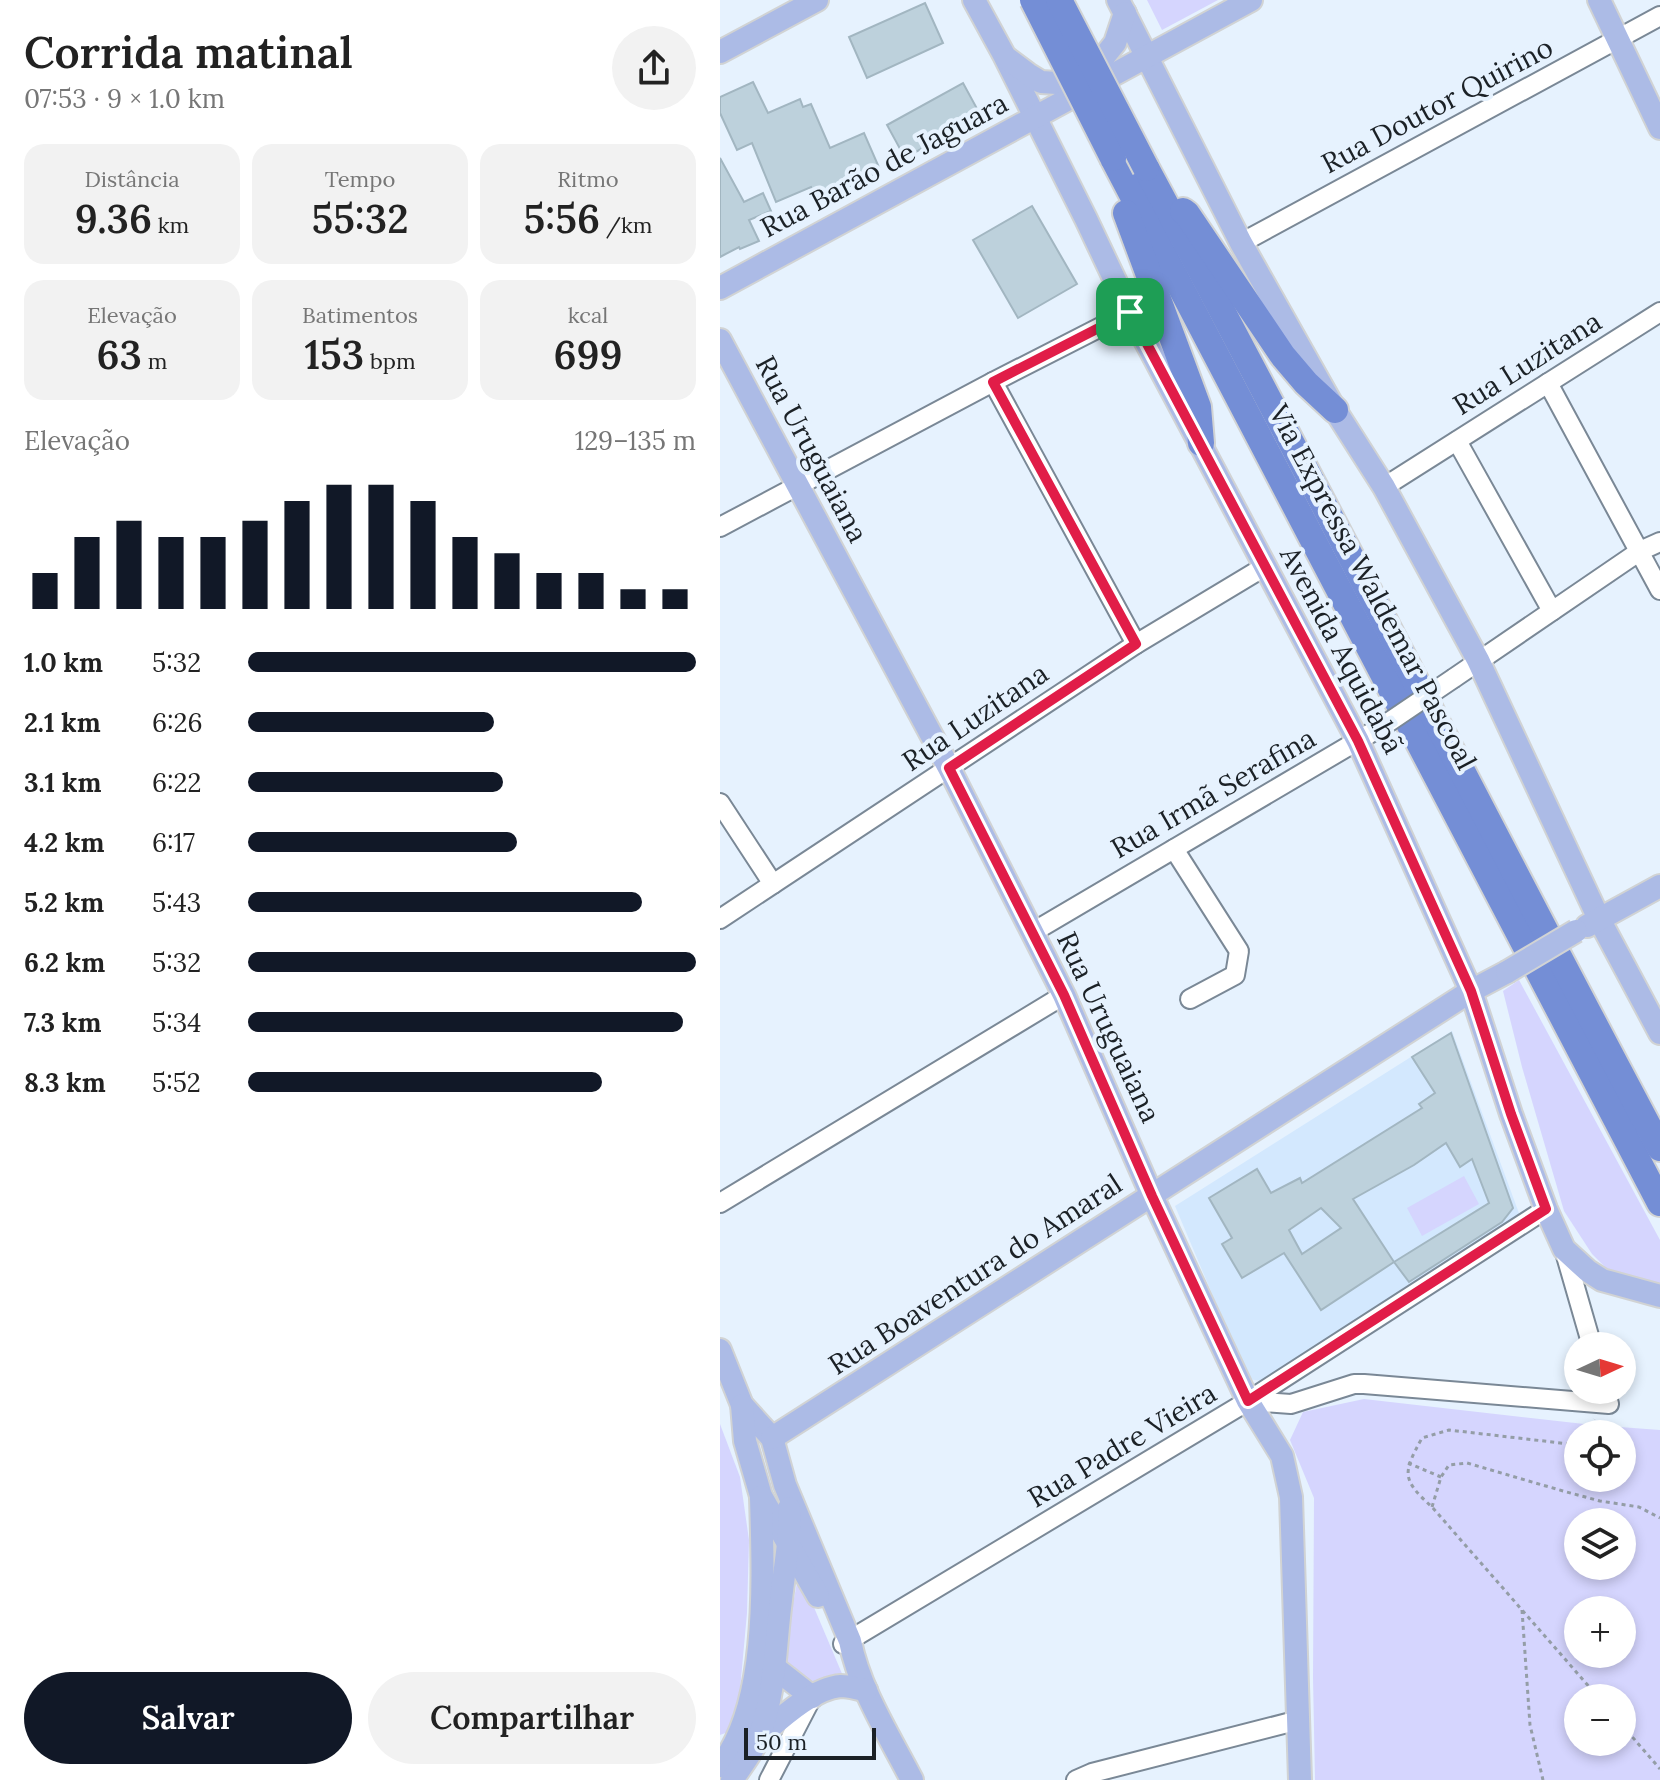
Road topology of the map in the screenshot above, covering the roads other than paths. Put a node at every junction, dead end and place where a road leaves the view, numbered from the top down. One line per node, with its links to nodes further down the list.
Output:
1 (817, 0): 10 (main road)
2 (974, 0): 11 (main road, Avenida Aquidabã)
3 (1033, 0): 15 (highway, Via Expressa Waldemar Pascoal, bridge)
4 (1059, 0): 15 (highway, Via Expressa Waldemar Pascoal, bridge)
5 (1251, 0): 12 (main road, Rua Barão de Jaguara)
6 (1599, 0): 9 (main road)
7 (1121, 7): 11 (main road); 12 (main road)
8 (1660, 16): 9 (street, Rua Doutor Quirino)
9 (1617, 40): 14 (main road); 17 (street, Rua Doutor Quirino)
10 (720, 52)
11 (1004, 55): 13 (main road, Avenida Aquidabã)
12 (1146, 56): 13 (main road, Rua Barão de Jaguara); 17 (main road)
13 (1035, 117): 18 (main road, Rua Barão de Jaguara); 19 (main road, Avenida Aquidabã)
14 (1660, 128)
15 (1126, 166): 16 (highway, Via Expressa Waldemar Pascoal); 26 (highway); 53 (highway, Via Expressa Waldemar Pascoal)
16 (1159, 193): 24 (highway); 50 (highway, Via Expressa Waldemar Pascoal)
17 (1241, 243): 24 (main road)
18 (720, 288)
19 (1130, 312): 22 (street); 26 (main road, Avenida Aquidabã)
20 (1660, 312): 23 (street, Rua Luzitana)
21 (720, 340): 27 (main road, Rua Uruguaiana)
22 (993, 382): 27 (street); 35 (street)
23 (1548, 383): 25 (street, Rua Luzitana); 31 (street)
24 (1335, 410): 28 (main road)
25 (1457, 441): 28 (street, Rua Luzitana); 34 (street)
26 (1201, 443): 32 (main road, Avenida Aquidabã)
27 (797, 485): 29 (street); 38 (main road, Rua Uruguaiana)
28 (1384, 487): 36 (main road)
29 (720, 527)
30 (1660, 542): 31 (street, Rua Irmã Serafina)
31 (1640, 551): 33 (street); 34 (street, Rua Irmã Serafina)
32 (1264, 567): 35 (street, Rua Luzitana); 37 (main road, Avenida Aquidabã)
33 (1660, 590)
34 (1552, 611): 36 (street, Rua Irmã Serafina)
35 (1136, 644): 38 (street, Rua Luzitana)
36 (1478, 660): 37 (street, Rua Irmã Serafina, bridge); 44 (main road)
37 (1358, 741): 40 (street, Rua Irmã Serafina); 46 (main road, Avenida Aquidabã)
38 (949, 768): 41 (street, Rua Luzitana); 45 (main road, Rua Uruguaiana)
39 (720, 803): 41 (street)
40 (1174, 849): 45 (street, Rua Irmã Serafina); 48 (street)
41 (773, 884): 43 (street, Rua Luzitana)
42 (1660, 886): 44 (main road, Rua Boaventura do Amaral)
43 (720, 919)
44 (1599, 919): 46 (main road, Rua Boaventura do Amaral, bridge); 49 (main road)
45 (1033, 932): 47 (main road, Rua Uruguaiana)
46 (1471, 991): 51 (main road, Rua Boaventura do Amaral); 54 (main road, Avenida Aquidabã)
47 (1064, 995): 51 (main road, Rua Uruguaiana); 52 (street)
48 (1190, 999)
49 (1660, 1033)
50 (1660, 1148)
51 (1152, 1196): 60 (main road, Rua Uruguaiana); 62 (main road, Rua Boaventura do Amaral)
52 (720, 1203)
53 (1660, 1203)
54 (1546, 1209): 55 (main road, Avenida Aquidabã); 60 (street, Rua Padre Vieira)
55 (1564, 1249): 56 (main road, Avenida Aquidabã); 57 (street)
56 (1660, 1296)
57 (1588, 1332)
58 (720, 1350): 61 (main road)
59 (1564, 1400): 60 (street)
60 (1248, 1401): 66 (street, Rua Padre Vieira); 70 (main road, Rua Uruguaiana)
61 (742, 1405): 62 (main road); 64 (main road)
62 (772, 1438): 63 (main road)
63 (785, 1485): 65 (main road); 66 (main road)
64 (761, 1496): 65 (main road); 72 (main road)
65 (789, 1542): 66 (main road); 67 (main road)
66 (849, 1647): 68 (main road)
67 (775, 1668): 69 (main road); 71 (main road)
68 (866, 1690): 69 (main road); 75 (main road)
69 (812, 1697): 71 (main road); 74 (street)
70 (1299, 1720): 76 (street); 77 (main road, Rua Uruguaiana)
71 (760, 1736): 73 (main road)
72 (720, 1766)
73 (732, 1780)
74 (769, 1780)
75 (912, 1780)
76 (1078, 1780)
77 (1300, 1780)

